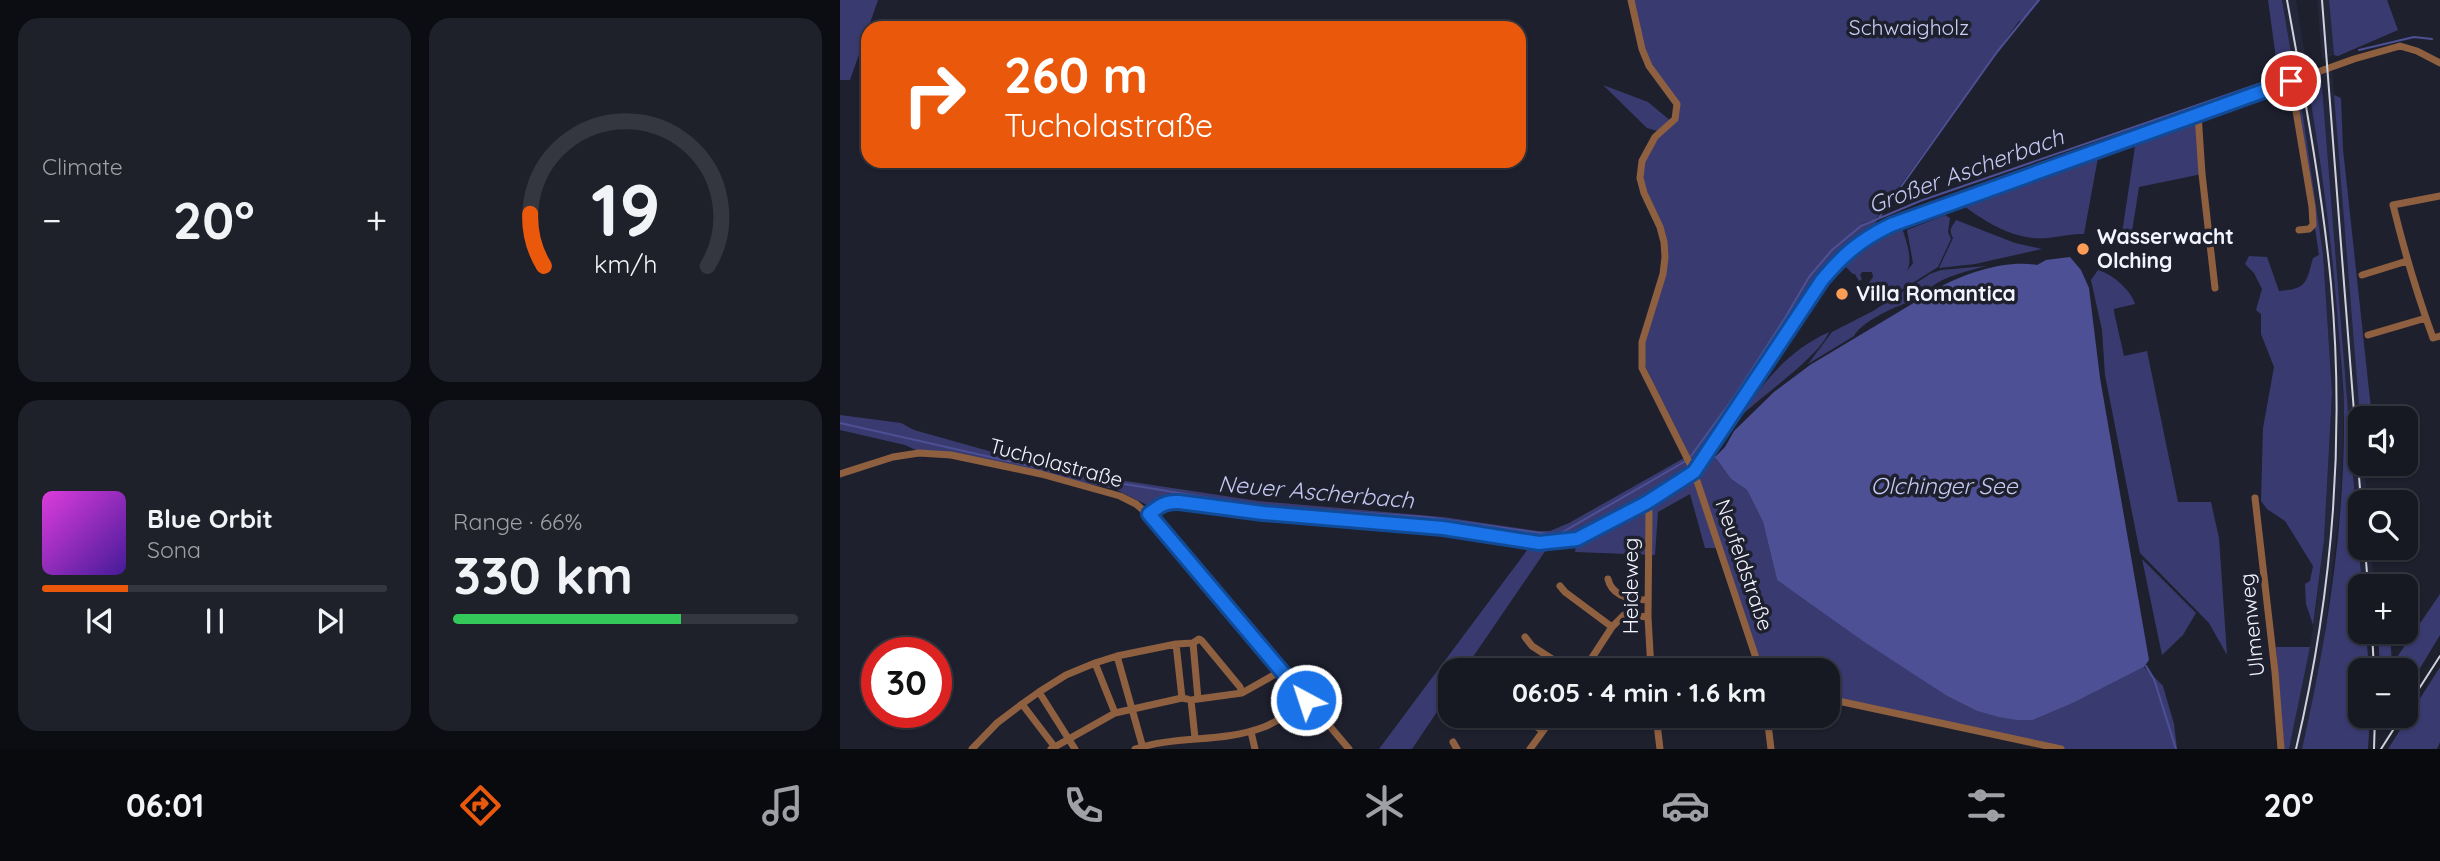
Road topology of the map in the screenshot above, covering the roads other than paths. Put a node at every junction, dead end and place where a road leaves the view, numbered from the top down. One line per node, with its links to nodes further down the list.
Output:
1 (1631, 0): 13 (street, Neufeldstraße)
2 (2440, 64): 3 (street)
3 (2291, 81): 4 (street); 6 (street)
4 (2198, 114): 9 (street); 13 (street)
5 (2440, 196): 7 (street)
6 (2299, 230)
7 (2407, 261): 8 (street); 10 (street)
8 (2362, 275)
9 (2215, 288)
10 (2426, 318): 11 (street); 12 (street)
11 (2368, 335)
12 (2437, 337)
13 (1694, 472): 16 (street); 30 (street, Neufeldstraße)
14 (840, 474): 17 (street, Tucholastraße)
15 (2255, 498): 59 (street, Ulmenweg)
16 (1646, 503): 17 (street); 20 (street, Heideweg)
17 (1149, 514): 36 (street, Tucholastraße)
18 (1608, 579): 20 (street)
19 (1560, 586): 22 (street)
20 (1648, 600): 21 (street, Heideweg)
21 (1648, 617): 22 (street); 29 (street, Heideweg)
22 (1612, 627): 28 (street)
23 (1525, 637): 27 (street)
24 (1193, 643): 25 (street); 34 (street); 35 (street)
25 (1176, 644): 26 (street); 35 (street)
26 (1117, 656): 31 (street); 39 (street)
27 (1550, 658)
28 (1592, 658)
29 (1650, 658)
30 (1756, 658)
31 (1095, 663): 33 (street); 40 (street)
32 (1274, 675): 34 (street)
33 (1039, 692): 38 (street); 47 (street)
34 (1242, 693): 35 (street)
35 (1190, 699): 39 (street); 48 (street)
36 (1306, 700): 46 (street); 54 (street, Tucholastraße)
37 (1840, 701): 58 (street)
38 (1022, 704): 49 (street); 50 (street)
39 (1131, 708): 40 (street); 51 (street)
40 (1115, 713): 47 (street)
41 (1539, 728): 45 (street)
42 (1545, 728): 45 (street)
43 (1657, 728): 56 (street)
44 (1768, 728): 57 (street)
45 (1543, 731): 55 (street)
46 (1251, 732): 48 (street); 53 (street)
47 (1069, 737): 50 (street); 52 (street)
48 (1195, 738): 51 (street)
49 (977, 747)
50 (1053, 748)
51 (1140, 748)
52 (1075, 749)
53 (1255, 749)
54 (1349, 749)
55 (1530, 749)
56 (1660, 749)
57 (1771, 749)
58 (2061, 749)
59 (2281, 749)

